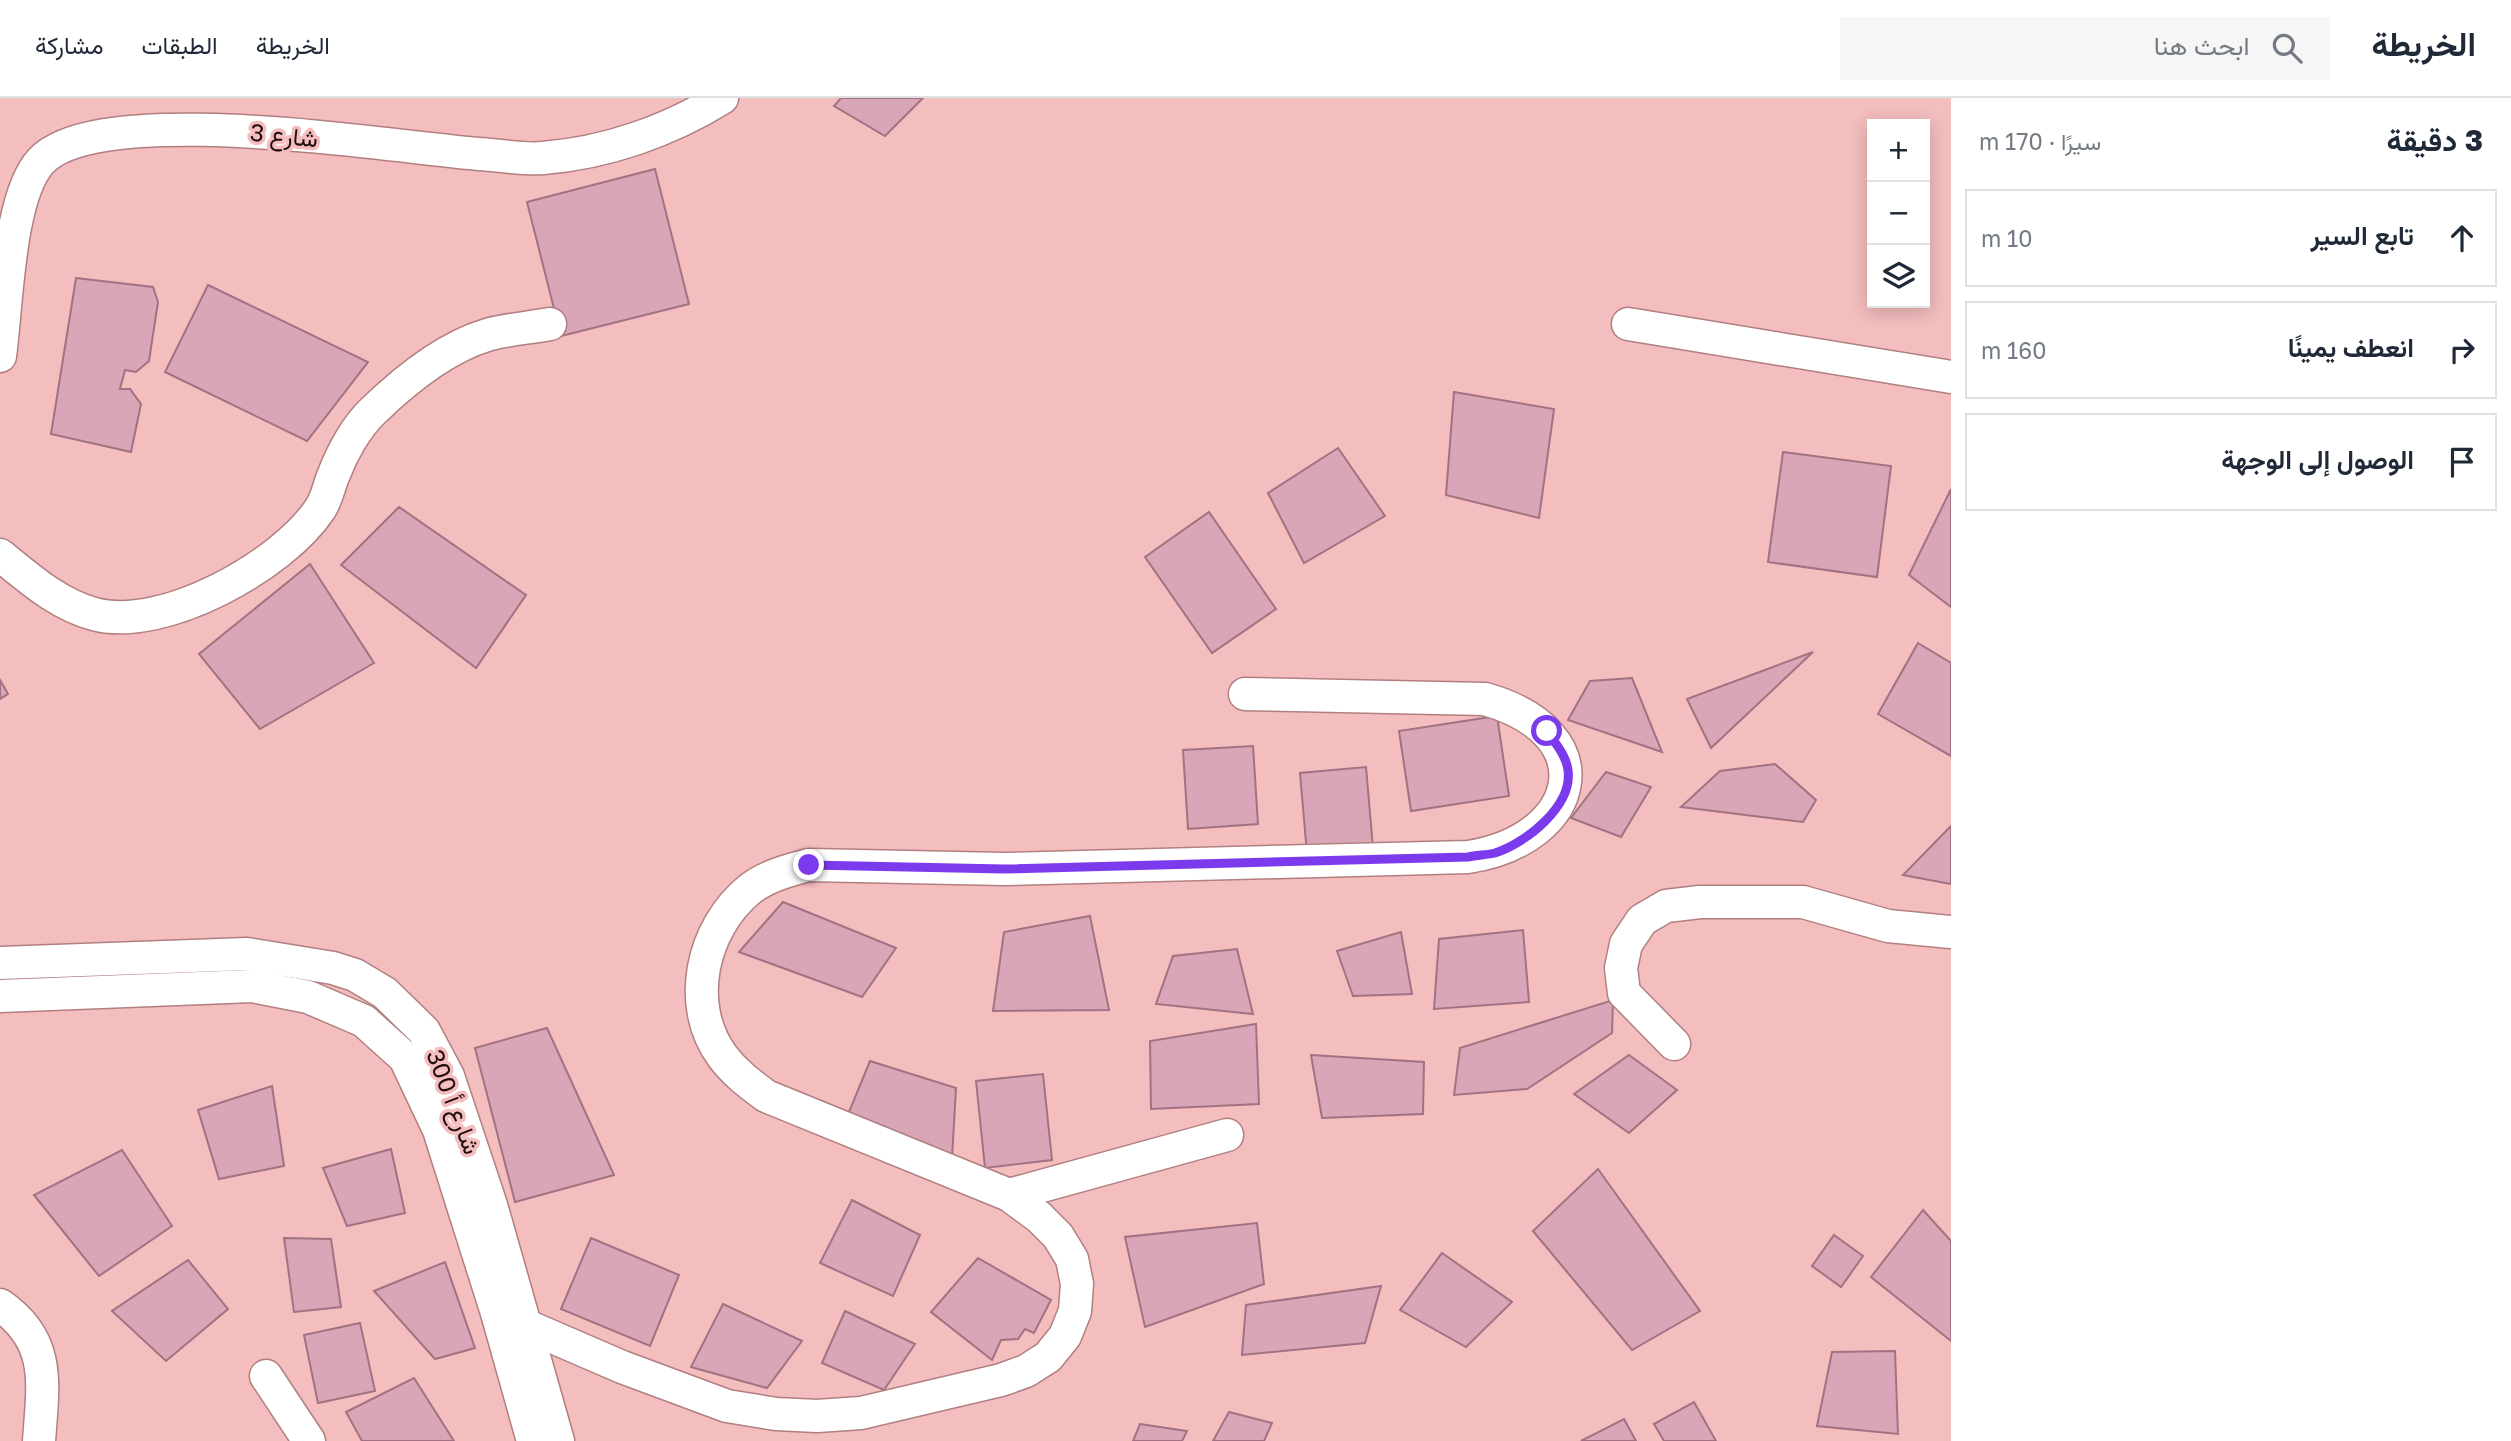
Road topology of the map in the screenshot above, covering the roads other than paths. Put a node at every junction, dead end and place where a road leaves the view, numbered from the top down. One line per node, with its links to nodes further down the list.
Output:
1 (722, 98): 4 (street, شارع 3)
2 (550, 324): 6 (street)
3 (1628, 324): 5 (street)
4 (0, 356)
5 (1951, 377)
6 (0, 555)
7 (1245, 694): 14 (street)
8 (1951, 932): 12 (street)
9 (0, 964): 10 (street, شارع أ 300)
10 (172, 972): 11 (street, شارع أ 300); 16 (street, شارع أ 300)
11 (0, 996)
12 (1675, 1044)
13 (1227, 1135): 14 (street)
14 (1009, 1195): 16 (street)
15 (0, 1305): 18 (street)
16 (510, 1318): 20 (street, شارع أ 300); 21 (street, شارع أ 300)
17 (266, 1376): 19 (street)
18 (39, 1441)
19 (309, 1441)
20 (533, 1441)
21 (558, 1441)

